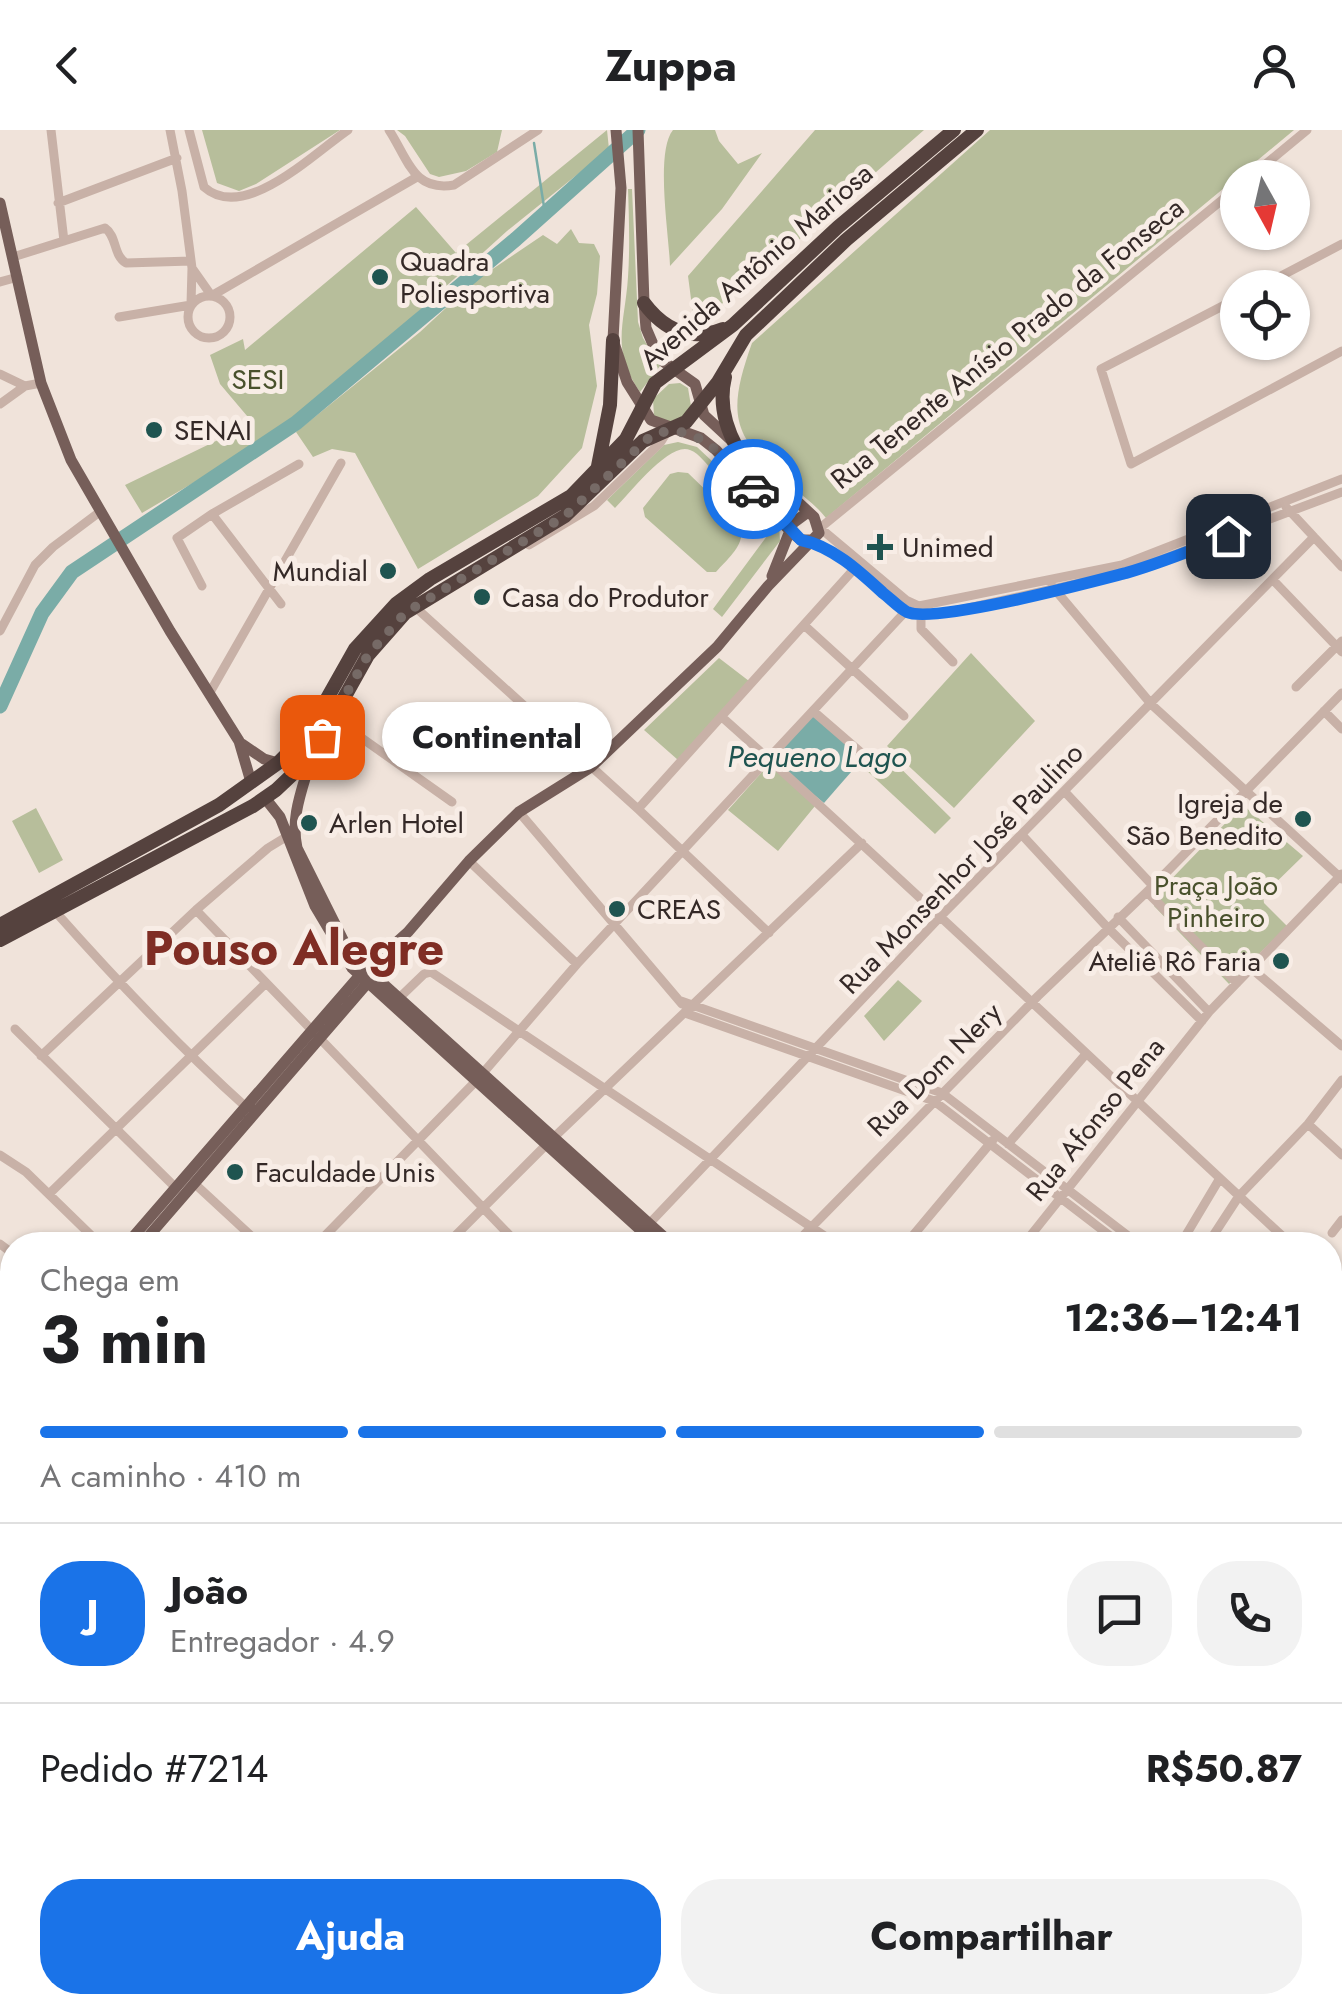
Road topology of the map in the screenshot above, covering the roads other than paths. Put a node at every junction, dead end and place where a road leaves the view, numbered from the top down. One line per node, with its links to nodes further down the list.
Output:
1 (51, 130): 17 (street)
2 (170, 130): 12 (street)
3 (189, 130): 4 (street)
4 (348, 130)
5 (389, 130): 14 (street)
6 (538, 130): 14 (street)
7 (616, 130): 31 (main road)
8 (638, 130): 26 (main road)
9 (954, 130): 30 (highway, Avenida Antônio Mariosa)
10 (976, 130): 33 (highway, Avenida Antônio Mariosa)
11 (1307, 130): 13 (street)
12 (177, 158): 17 (street); 21 (street)
13 (1271, 160)
14 (417, 177): 25 (street)
15 (1220, 202): 53 (street, Rua Tenente Anísio Prado da Fonseca)
16 (0, 203): 20 (main road)
17 (58, 203): 18 (street)
18 (64, 241): 20 (street); 21 (street)
19 (1342, 244): 22 (street)
20 (13, 257): 23 (main road)
21 (191, 264): 25 (street); 27 (street)
22 (1292, 270)
23 (18, 277): 24 (street); 36 (main road)
24 (0, 282)
25 (212, 295): 27 (street); 27 (street)
26 (644, 302): 30 (highway); 34 (main road)
27 (191, 304): 29 (street)
28 (1220, 307): 32 (street)
29 (119, 317)
30 (733, 325): 34 (highway, Avenida Antônio Mariosa)
31 (613, 340): 40 (main road); 45 (highway)
32 (1342, 351)
33 (730, 360): 39 (highway, Avenida Antônio Mariosa); 42 (highway)
34 (675, 368): 39 (main road, Avenida Antônio Mariosa); 40 (highway, Avenida Antônio Mariosa)
35 (0, 374): 37 (street)
36 (42, 383): 37 (street); 51 (main road)
37 (25, 386): 38 (street)
38 (0, 404)
39 (700, 404): 41 (highway); 42 (main road)
40 (646, 414): 41 (main road); 45 (highway, Avenida Antônio Mariosa)
41 (669, 428): 54 (main road); 68 (highway)
42 (737, 448): 49 (main road)
43 (340, 462): 66 (street)
44 (299, 464): 50 (street)
45 (596, 472): 75 (highway, Avenida Antônio Mariosa)
46 (1342, 479): 48 (street)
47 (1342, 492): 48 (street)
48 (1285, 506): 52 (street); 55 (street); 56 (street)
49 (808, 512): 53 (main road); 54 (main road)
50 (212, 514): 64 (street); 66 (street)
51 (104, 516): 72 (street); 80 (main road)
52 (1220, 526): 55 (street); 58 (street)
53 (820, 528): 57 (main road, Rua Tenente Anísio Prado da Fonseca); 62 (street)
54 (791, 532): 57 (main road); 63 (main road)
55 (1228, 536): 58 (street)
56 (1314, 537): 59 (street); 61 (street, Rua Monsenhor José Paulino)
57 (812, 540): 60 (street); 63 (main road, Rua Tenente Anísio Prado da Fonseca)
58 (1168, 554): 62 (street); 65 (street)
59 (1342, 567)
60 (855, 568): 69 (street); 71 (street)
61 (1273, 580): 73 (street); 81 (street, Rua Monsenhor José Paulino)
62 (1035, 582): 65 (street)
63 (769, 585): 93 (main road)
64 (202, 586)
65 (1057, 588): 70 (street); 81 (street)
66 (268, 590): 67 (street); 80 (street)
67 (281, 604)
68 (414, 606): 74 (highway); 93 (street)
69 (905, 612): 70 (street); 77 (street)
70 (921, 616): 76 (street)
71 (804, 624): 77 (street); 86 (street)
72 (0, 631)
73 (1340, 647): 78 (street)
74 (368, 655): 75 (highway); 85 (highway)
75 (351, 656): 92 (highway, Avenida Antônio Mariosa)
76 (953, 662)
77 (851, 670): 82 (street); 84 (street)
78 (1296, 686)
79 (1342, 693): 83 (street)
80 (208, 694): 88 (main road)
81 (1152, 705): 95 (street); 96 (street, Rua Monsenhor José Paulino)
82 (814, 711): 89 (street); 91 (street)
83 (1324, 711): 87 (street); 95 (street)
84 (904, 716)
85 (332, 718): 90 (highway); 98 (street)
86 (723, 718): 91 (street); 99 (street)
87 (1342, 730)
88 (240, 741): 92 (main road); 94 (main road)
89 (865, 756)
90 (311, 757): 97 (highway); 102 (main road)
91 (770, 759): 103 (street); 104 (street)
92 (278, 763): 94 (highway, Avenida Antônio Mariosa)
93 (591, 767): 99 (street); 100 (main road)
94 (257, 778): 105 (highway, Avenida Antônio Mariosa)
95 (1245, 790): 108 (street); 109 (street)
96 (1065, 792): 101 (street, Rua Monsenhor José Paulino); 109 (street)
97 (270, 795): 102 (main road); 107 (highway)
98 (452, 802)
99 (638, 809): 104 (street)
100 (519, 812): 106 (main road); 115 (street)
101 (1022, 836): 112 (street, Rua Monsenhor José Paulino); 116 (street)
102 (290, 837): 111 (street); 121 (main road)
103 (862, 843): 112 (street); 117 (street)
104 (683, 854): 115 (street); 117 (street)
105 (126, 856): 107 (highway); 114 (highway, Avenida Antônio Mariosa)
106 (469, 861): 119 (street); 121 (main road)
107 (125, 872): 110 (highway)
108 (1341, 876): 120 (street)
109 (1150, 889): 113 (street); 123 (street)
110 (54, 909): 118 (highway); 122 (street)
111 (196, 910): 122 (street); 124 (street)
112 (942, 915): 126 (street); 135 (street, Rua Monsenhor José Paulino)
113 (1118, 918): 116 (street); 128 (street)
114 (0, 925)
115 (614, 926): 119 (street); 127 (street)
116 (1107, 927): 126 (street, Rua Dom Nery); 129 (street)
117 (768, 933): 127 (street)
118 (0, 940)
119 (578, 964): 132 (street)
120 (1252, 968): 123 (street); 134 (street)
121 (368, 975): 125 (main road); 133 (main road)
122 (118, 983): 137 (street); 138 (street)
123 (1237, 983): 128 (street)
124 (264, 984): 133 (street); 137 (street)
125 (397, 1000): 132 (street); 140 (main road)
126 (1032, 1002): 136 (street); 143 (street, Rua Dom Nery)
127 (688, 1009): 131 (street); 142 (street)
128 (1210, 1012): 129 (street)
129 (1202, 1021): 144 (street, Rua Afonso Pena)
130 (15, 1028): 138 (street)
131 (747, 1030): 135 (street); 139 (street)
132 (520, 1034): 140 (street); 142 (street)
133 (316, 1035): 145 (main road); 150 (street); 157 (main road)
134 (1342, 1046)
135 (817, 1049): 139 (street, Rua Monsenhor José Paulino); 143 (street)
136 (1086, 1054): 144 (street); 152 (street)
137 (189, 1055): 145 (street); 147 (street)
138 (41, 1056): 147 (street)
139 (808, 1058): 143 (street); 155 (street, Rua Monsenhor José Paulino)
140 (480, 1076): 149 (main road); 150 (street)
141 (1342, 1080): 146 (street)
142 (604, 1091): 149 (street); 155 (street)
143 (938, 1097): 148 (street); 151 (street); 163 (street, Rua Dom Nery)
144 (1137, 1100): 156 (street); 159 (street, Rua Afonso Pena)
145 (246, 1106): 158 (main road)
146 (1308, 1124): 154 (street); 161 (street)
147 (115, 1127): 158 (street); 160 (street)
148 (997, 1135): 151 (street); 152 (street)
149 (551, 1140): 162 (street); 164 (main road)
150 (420, 1142): 162 (street); 169 (street)
151 (988, 1144): 159 (street); 177 (street)
152 (1008, 1144): 159 (street)
153 (0, 1154): 160 (street)
154 (1342, 1155)
155 (709, 1161): 163 (street); 164 (street, Rua Monsenhor José Paulino)
156 (1220, 1178): 161 (street); 180 (street)
157 (195, 1184): 167 (main road); 168 (street)
158 (176, 1187): 166 (main road)
159 (1063, 1193): 178 (street, Rua Afonso Pena); 179 (street)
160 (49, 1194): 165 (street)
161 (1239, 1196): 181 (street); 182 (street)
162 (484, 1208): 170 (street); 171 (street)
163 (810, 1226): 175 (street, Rua Dom Nery); 176 (street)
164 (646, 1227): 172 (street, Rua Monsenhor José Paulino); 173 (main road); 174 (main road)
165 (88, 1232)
166 (137, 1232)
167 (153, 1232)
168 (247, 1232)
169 (329, 1232)
170 (459, 1232)
171 (507, 1232)
172 (641, 1232)
173 (649, 1232)
174 (654, 1232)
175 (805, 1232)
176 (819, 1232)
177 (916, 1232)
178 (1033, 1232)
179 (1110, 1232)
180 (1188, 1232)
181 (1215, 1232)
182 (1278, 1232)

